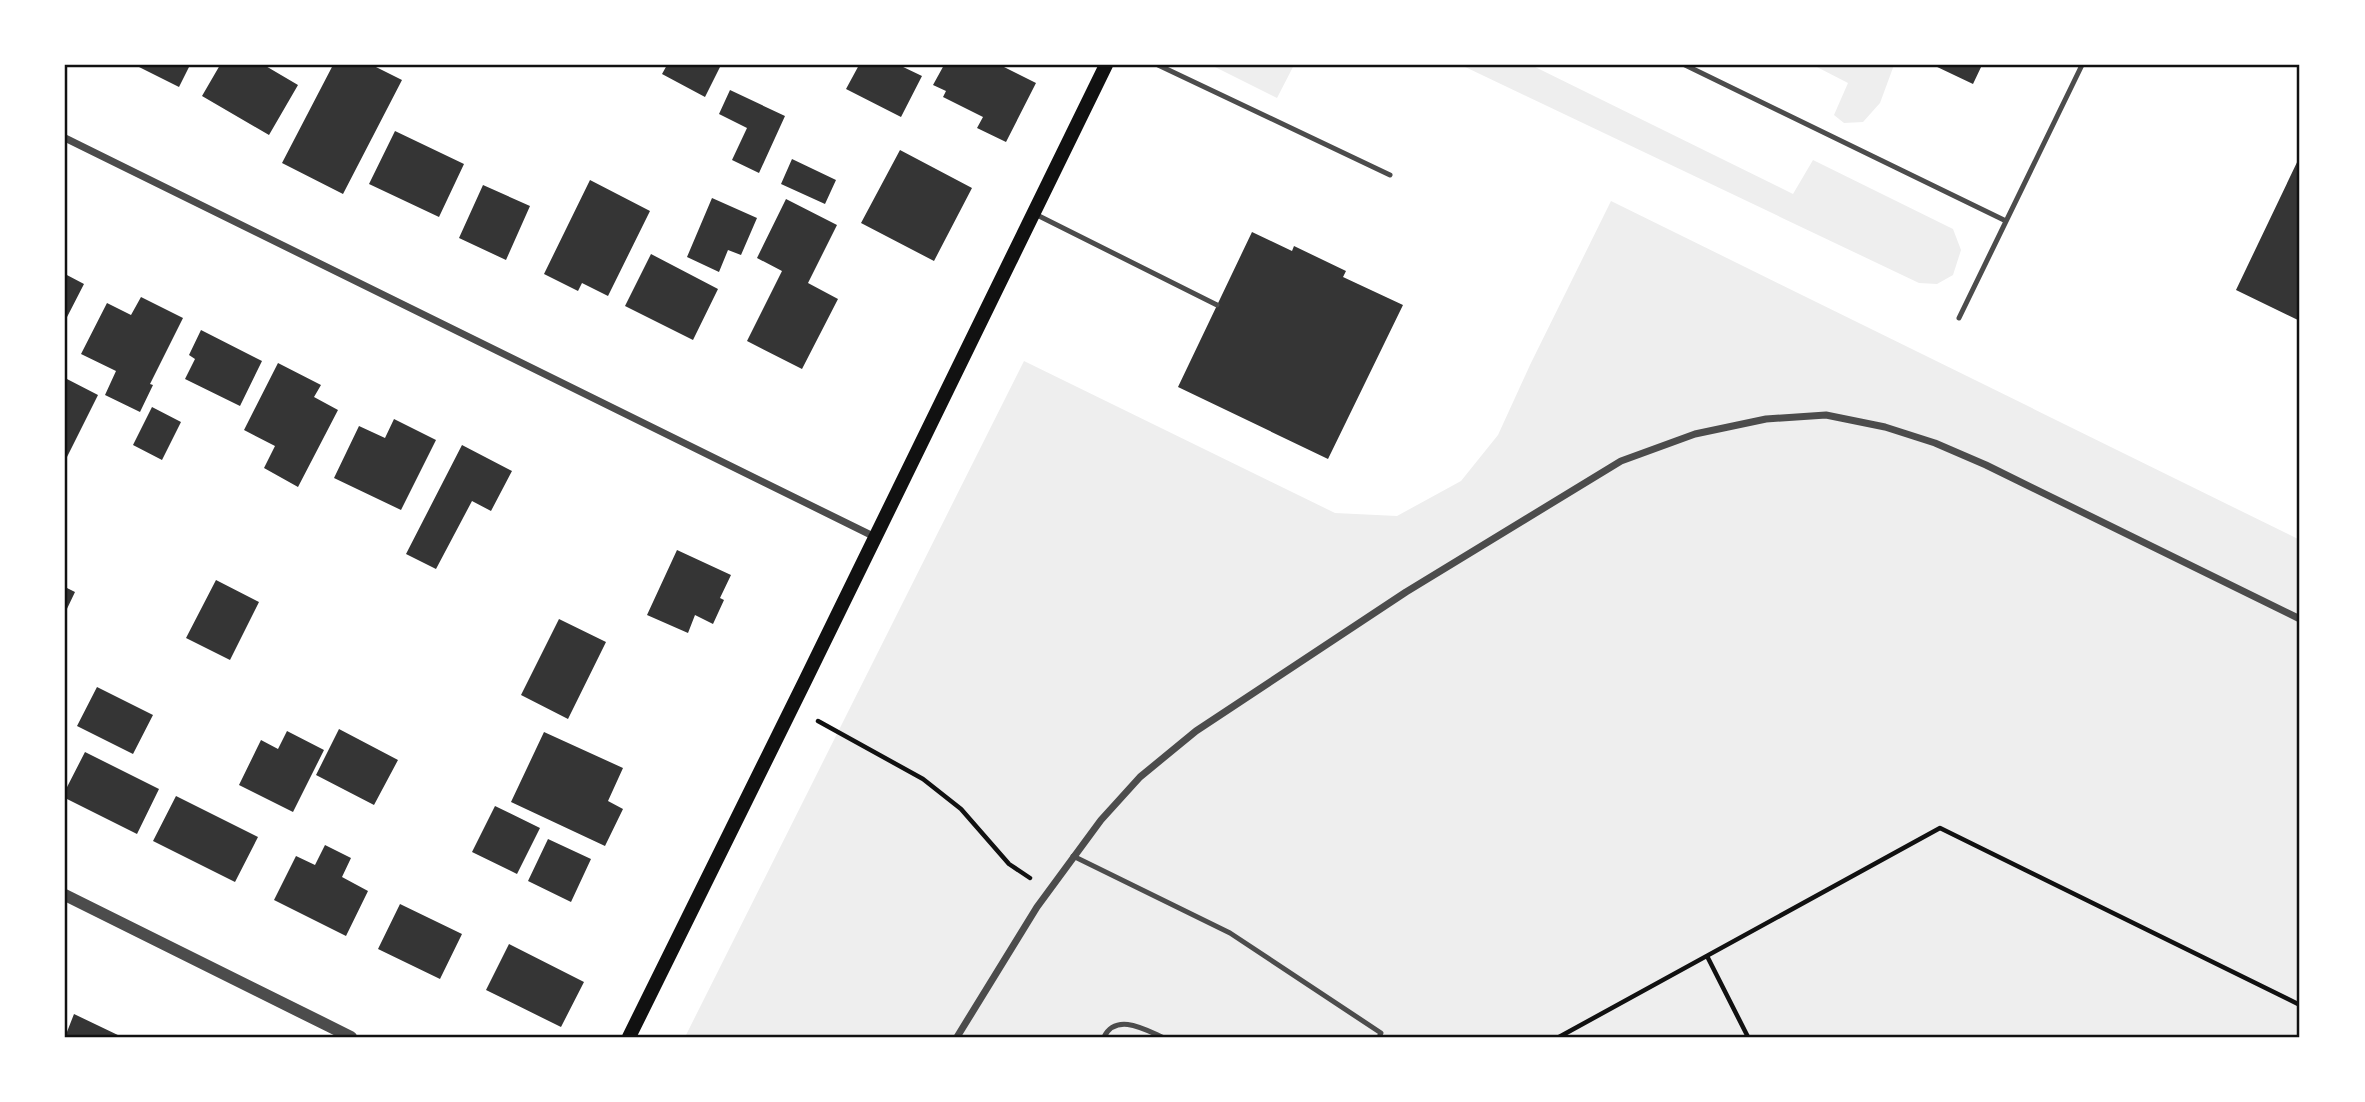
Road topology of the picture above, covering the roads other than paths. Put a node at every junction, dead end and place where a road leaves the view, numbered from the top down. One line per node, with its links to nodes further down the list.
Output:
1 (1106, 65): 7 (main road)
2 (1158, 65): 6 (lane)
3 (1685, 65): 8 (lane)
4 (2082, 65): 8 (lane)
5 (65, 138): 11 (street)
6 (1390, 175)
7 (1033, 213): 9 (lane); 11 (main road)
8 (2006, 221): 10 (lane)
9 (1217, 305)
10 (1959, 318)
11 (875, 537): 16 (main road)
12 (2300, 619): 13 (street)
13 (1073, 856): 17 (street); 20 (lane)
14 (65, 895): 15 (street)
15 (351, 1037)
16 (629, 1037)
17 (957, 1037)
18 (1104, 1037): 19 (lane)
19 (1162, 1037)
20 (1379, 1037)

